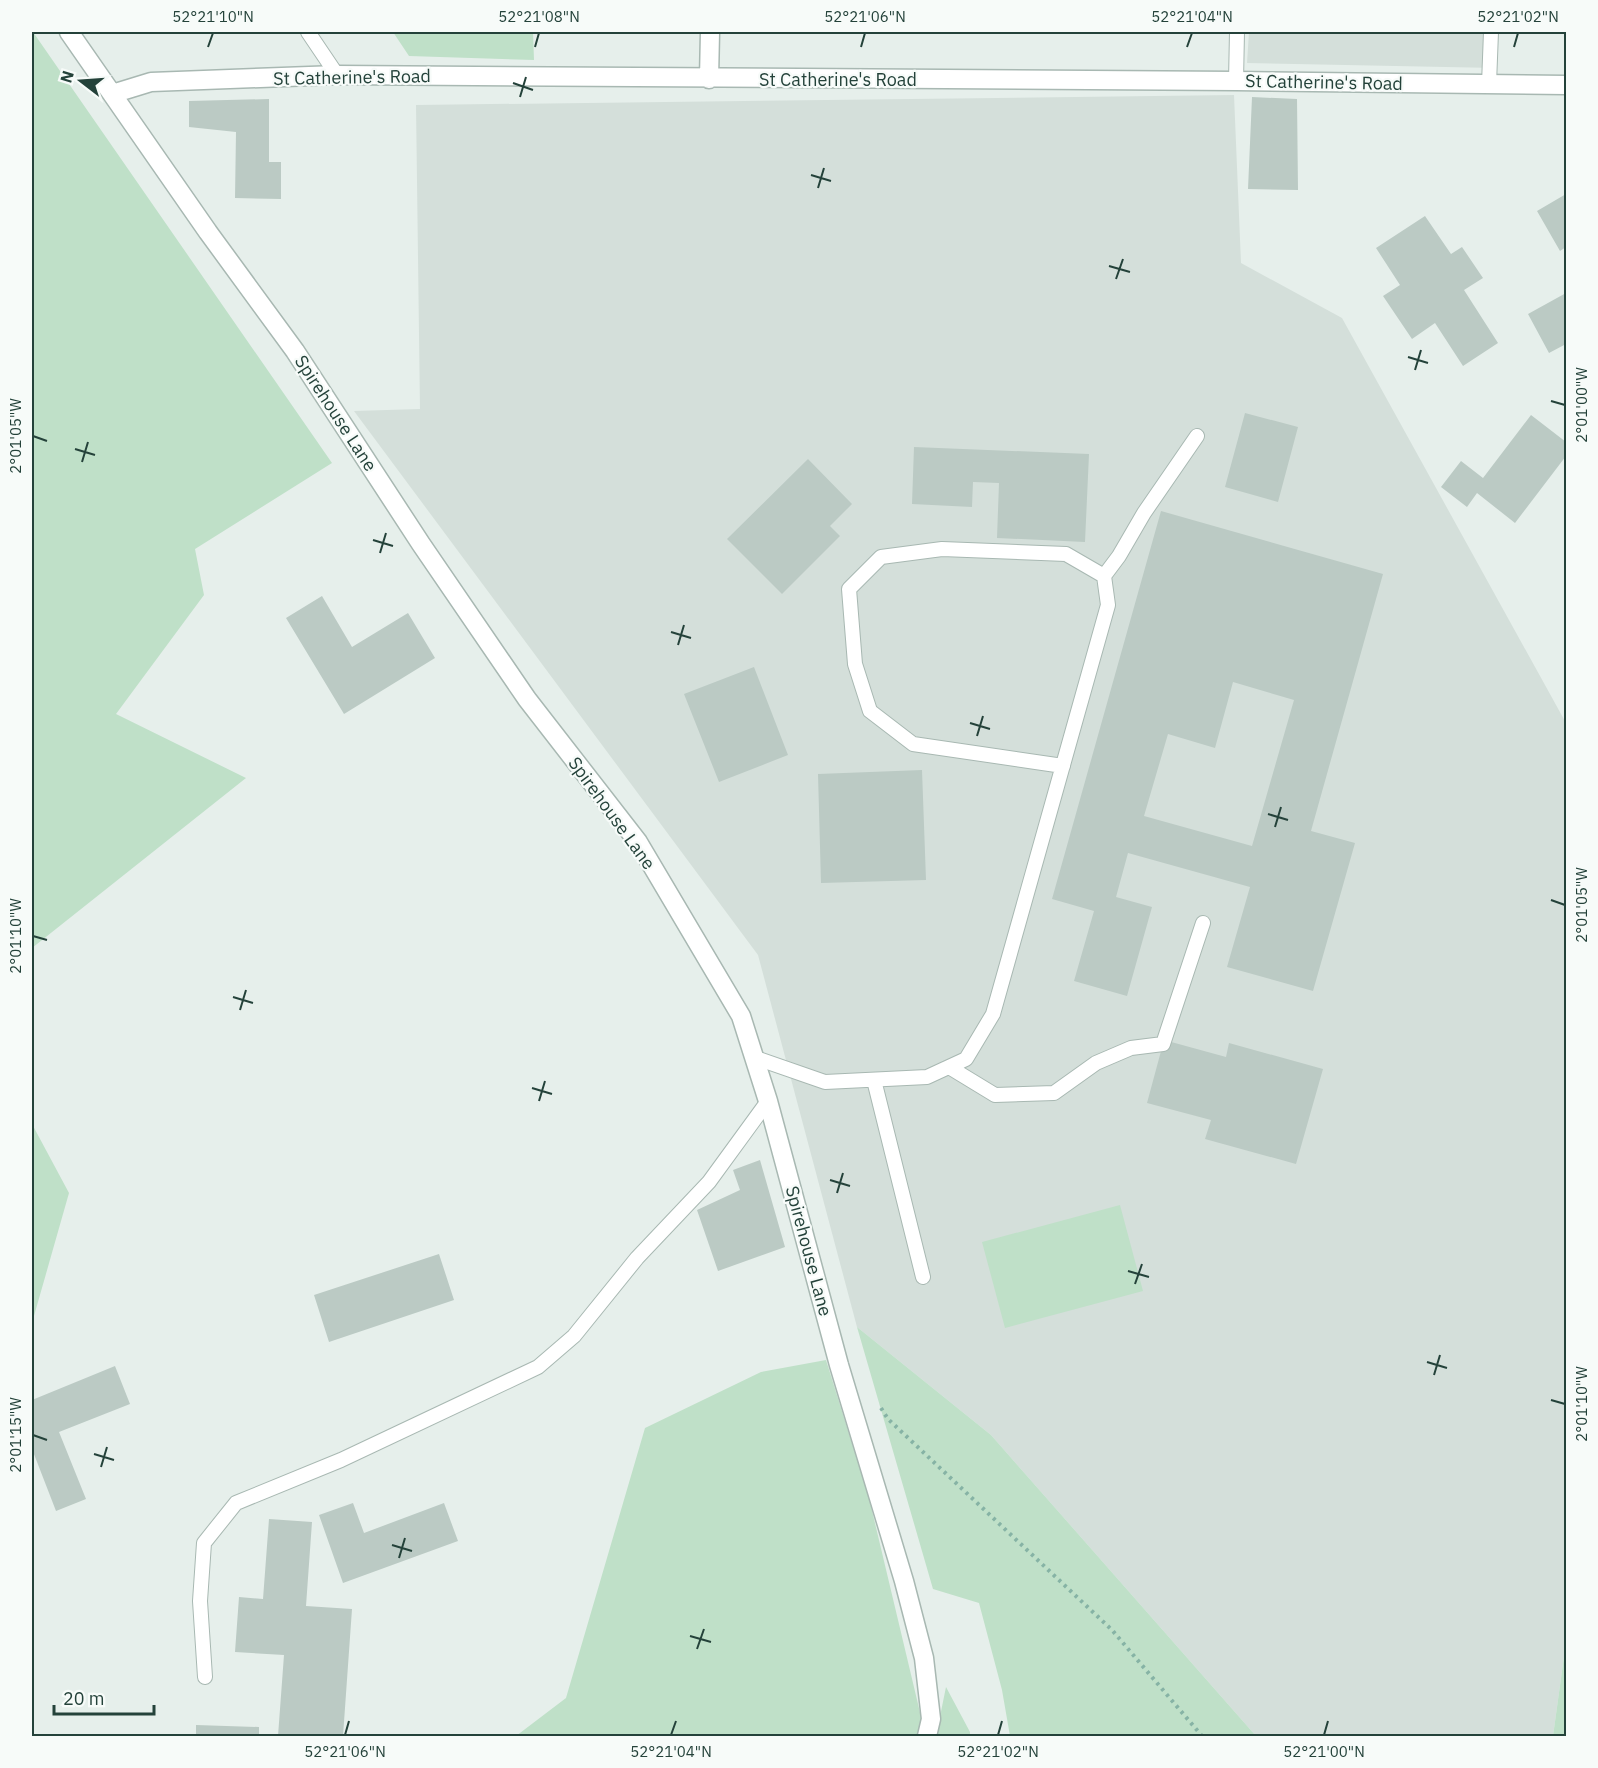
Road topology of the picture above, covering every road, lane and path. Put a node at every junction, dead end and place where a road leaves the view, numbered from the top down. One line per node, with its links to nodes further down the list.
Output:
1 (69, 32): 11 (street, Spirehouse Lane)
2 (308, 32): 6 (lane)
3 (710, 32): 7 (street)
4 (1237, 32): 8 (lane)
5 (1491, 32): 9 (lane)
6 (337, 75): 7 (street, St Catherine's Road); 11 (street, St Catherine's Road)
7 (709, 79): 8 (street, St Catherine's Road)
8 (1236, 81): 9 (street, St Catherine's Road)
9 (1489, 84): 10 (street, St Catherine's Road)
10 (1566, 85)
11 (112, 94): 16 (street, Spirehouse Lane)
12 (1197, 436): 13 (lane)
13 (1104, 576): 14 (lane); 14 (lane)
14 (1063, 766): 17 (lane)
15 (1203, 923): 17 (lane)
16 (753, 1057): 18 (lane); 19 (street, Spirehouse Lane)
17 (949, 1067): 18 (lane)
18 (874, 1080): 20 (lane)
19 (768, 1101): 22 (lane); 23 (street, Spirehouse Lane)
20 (923, 1277)
21 (876, 1401): 24 (path)
22 (205, 1677)
23 (927, 1737)
24 (1202, 1737)

